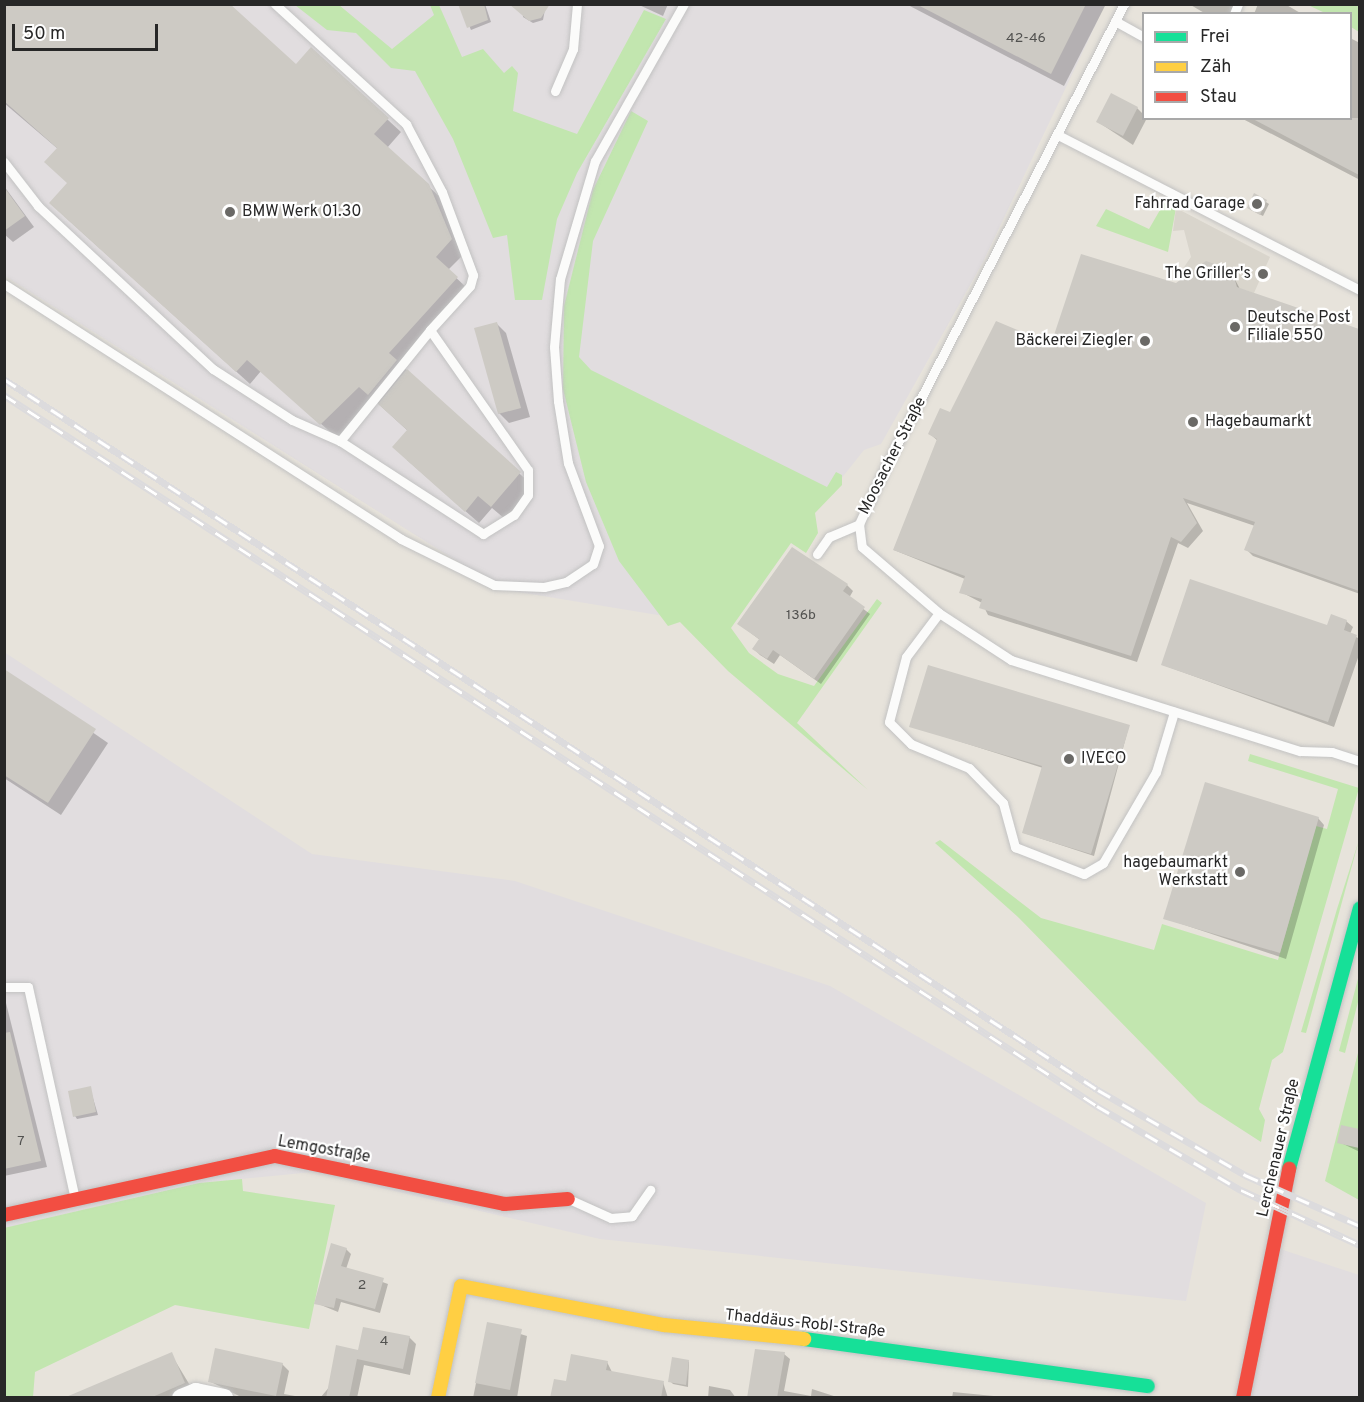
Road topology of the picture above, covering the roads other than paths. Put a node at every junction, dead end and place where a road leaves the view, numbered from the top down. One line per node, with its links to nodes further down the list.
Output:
1 (275, 4): 12 (lane)
2 (577, 4): 7 (lane)
3 (684, 4): 10 (lane)
4 (1124, 4): 5 (lane, Moosacher Straße)
5 (1115, 21): 6 (lane); 8 (lane, Moosacher Straße)
6 (1142, 36)
7 (555, 91)
8 (1060, 136): 11 (lane); 14 (lane, Moosacher Straße)
9 (4, 162): 13 (lane)
10 (4, 284)
11 (1359, 290)
12 (430, 330): 13 (lane); 13 (lane)
13 (340, 441)
14 (859, 524): 15 (lane); 16 (lane, Moosacher Straße)
15 (817, 554)
16 (939, 613): 17 (lane, Moosacher Straße); 17 (lane)
17 (1174, 712): 18 (lane, Moosacher Straße)
18 (1359, 761)
19 (1359, 908): 29 (street, Lerchenauer Straße)
20 (4, 987): 22 (lane)
21 (650, 1190): 23 (lane)
22 (75, 1199): 23 (street, Lemgostraße); 24 (street, Lemgostraße)
23 (568, 1199)
24 (4, 1215)
25 (1148, 1386): 28 (street, Thaddäus-Robl-Straße)
26 (181, 1398): 27 (street)
27 (224, 1398)
28 (438, 1398)
29 (1243, 1398)

